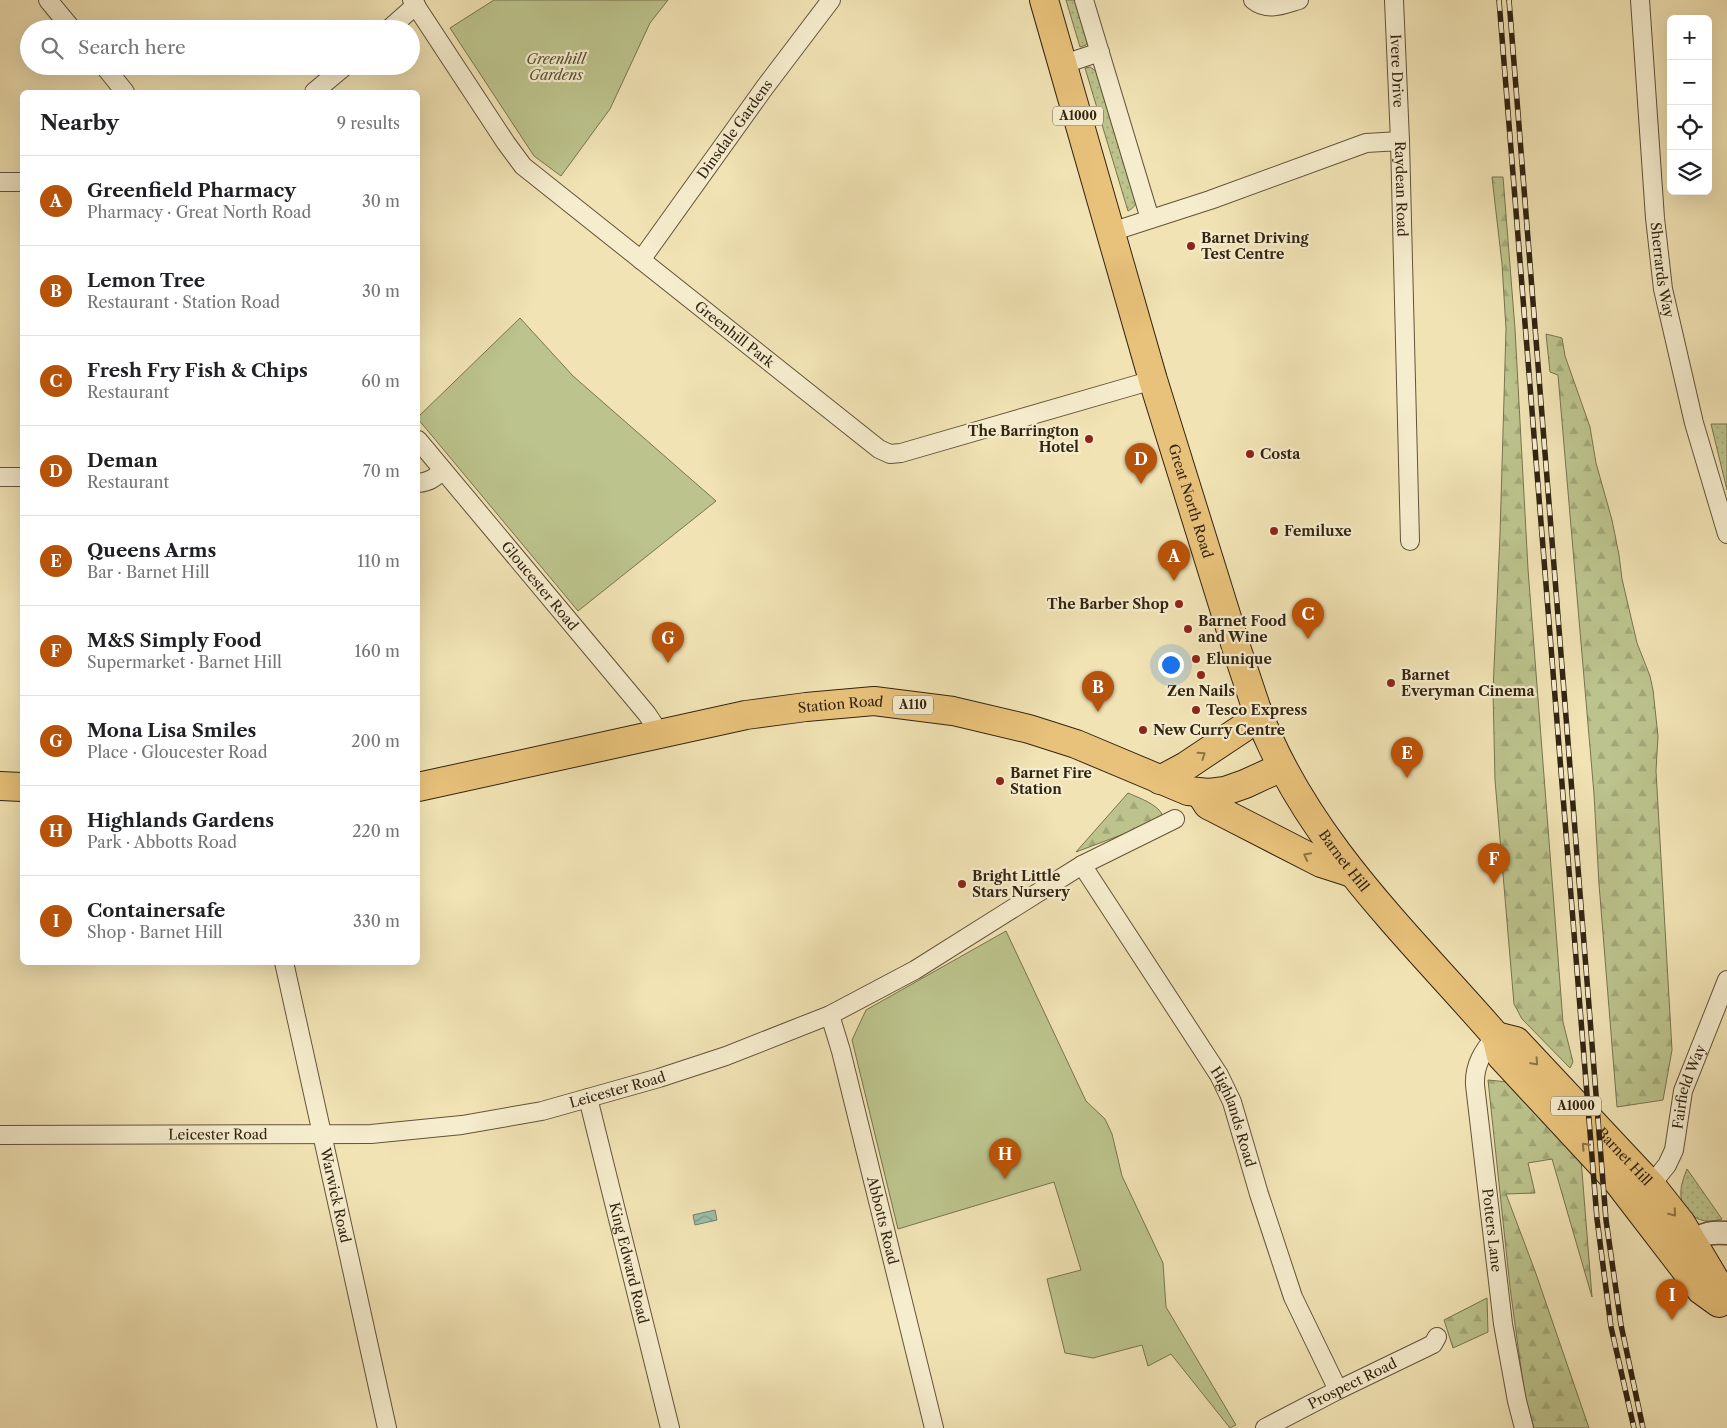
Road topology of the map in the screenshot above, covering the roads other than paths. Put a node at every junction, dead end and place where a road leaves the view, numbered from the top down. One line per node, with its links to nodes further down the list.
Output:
1 (48, 0): 10 (street)
2 (831, 0): 23 (street, Dinsdale Gardens)
3 (1044, 0): 13 (main road, A1000)
4 (1084, 0): 12 (street)
5 (1253, 0): 6 (street)
6 (1299, 0)
7 (1394, 0): 18 (street, Ivere Drive)
8 (1640, 0): 30 (street, Sherrards Way)
9 (414, 3): 11 (street); 23 (street, Greenhill Park)
10 (65, 20)
11 (398, 20)
12 (1100, 52): 13 (street); 21 (street)
13 (1064, 64): 22 (main road, A1000)
14 (112, 75): 16 (street)
15 (334, 75): 17 (street)
16 (124, 90)
17 (316, 90)
18 (1400, 141): 21 (street, Raydean Road); 31 (street, Raydean Road)
19 (0, 182): 20 (street)
20 (20, 182)
21 (1150, 219): 22 (street, Raydean Road)
22 (1111, 232): 24 (main road, Great North Road / A1000)
23 (641, 260): 24 (street, Greenhill Park)
24 (1153, 380): 32 (main road, Great North Road / A1000)
25 (420, 442): 26 (street, Gloucester Road)
26 (443, 470): 29 (street); 33 (street, Gloucester Road)
27 (0, 477): 28 (street)
28 (20, 477)
29 (420, 483)
30 (1727, 534)
31 (1410, 541)
32 (1257, 710): 34 (main road, Great North Road / A1000); 35 (main road, one-way to 32)
33 (656, 735): 35 (main road, Station Road / A110); 38 (main road, Station Road / A110)
34 (1282, 768): 39 (main road, Station Road / A110); 42 (main road, Barnet Hill / A1000)
35 (1160, 780): 39 (main road, Station Road / A110)
36 (0, 786): 37 (main road)
37 (20, 787)
38 (420, 787)
39 (1200, 792): 42 (main road, one-way to 39)
40 (1175, 819): 41 (street, Leicester Road)
41 (1082, 865): 46 (street, Leicester Road); 59 (street, Highlands Road)
42 (1352, 873): 47 (main road, Barnet Hill / A1000)
43 (285, 965): 49 (street, Warwick Road)
44 (1727, 980): 45 (street, Fairfield Way)
45 (1723, 1001): 52 (street, Fairfield Way)
46 (830, 1015): 48 (street, Leicester Road); 62 (street, Abbotts Road)
47 (1496, 1036): 51 (main road, Barnet Hill / A1000, one-way to 47); 52 (main road, Barnet Hill / A1000, one-way to 52); 64 (street, Potters Lane)
48 (588, 1098): 49 (street, Leicester Road); 61 (street, King Edward Road)
49 (322, 1134): 50 (street, Leicester Road); 60 (street, Warwick Road)
50 (0, 1135)
51 (1618, 1182): 52 (street); 53 (main road, Barnet Hill / A1000)
52 (1648, 1187): 53 (street); 56 (main road, Barnet Hill / A1000, one-way to 56)
53 (1647, 1218): 56 (main road, Barnet Hill / A1000)
54 (1727, 1233): 56 (street)
55 (1727, 1239): 56 (street)
56 (1691, 1254): 57 (main road, Barnet Hill / A1000)
57 (1723, 1311)
58 (1436, 1337): 59 (street, Prospect Road)
59 (1338, 1390): 63 (street, Prospect Road)
60 (387, 1428)
61 (670, 1428)
62 (934, 1428)
63 (1265, 1428)
64 (1524, 1428)

